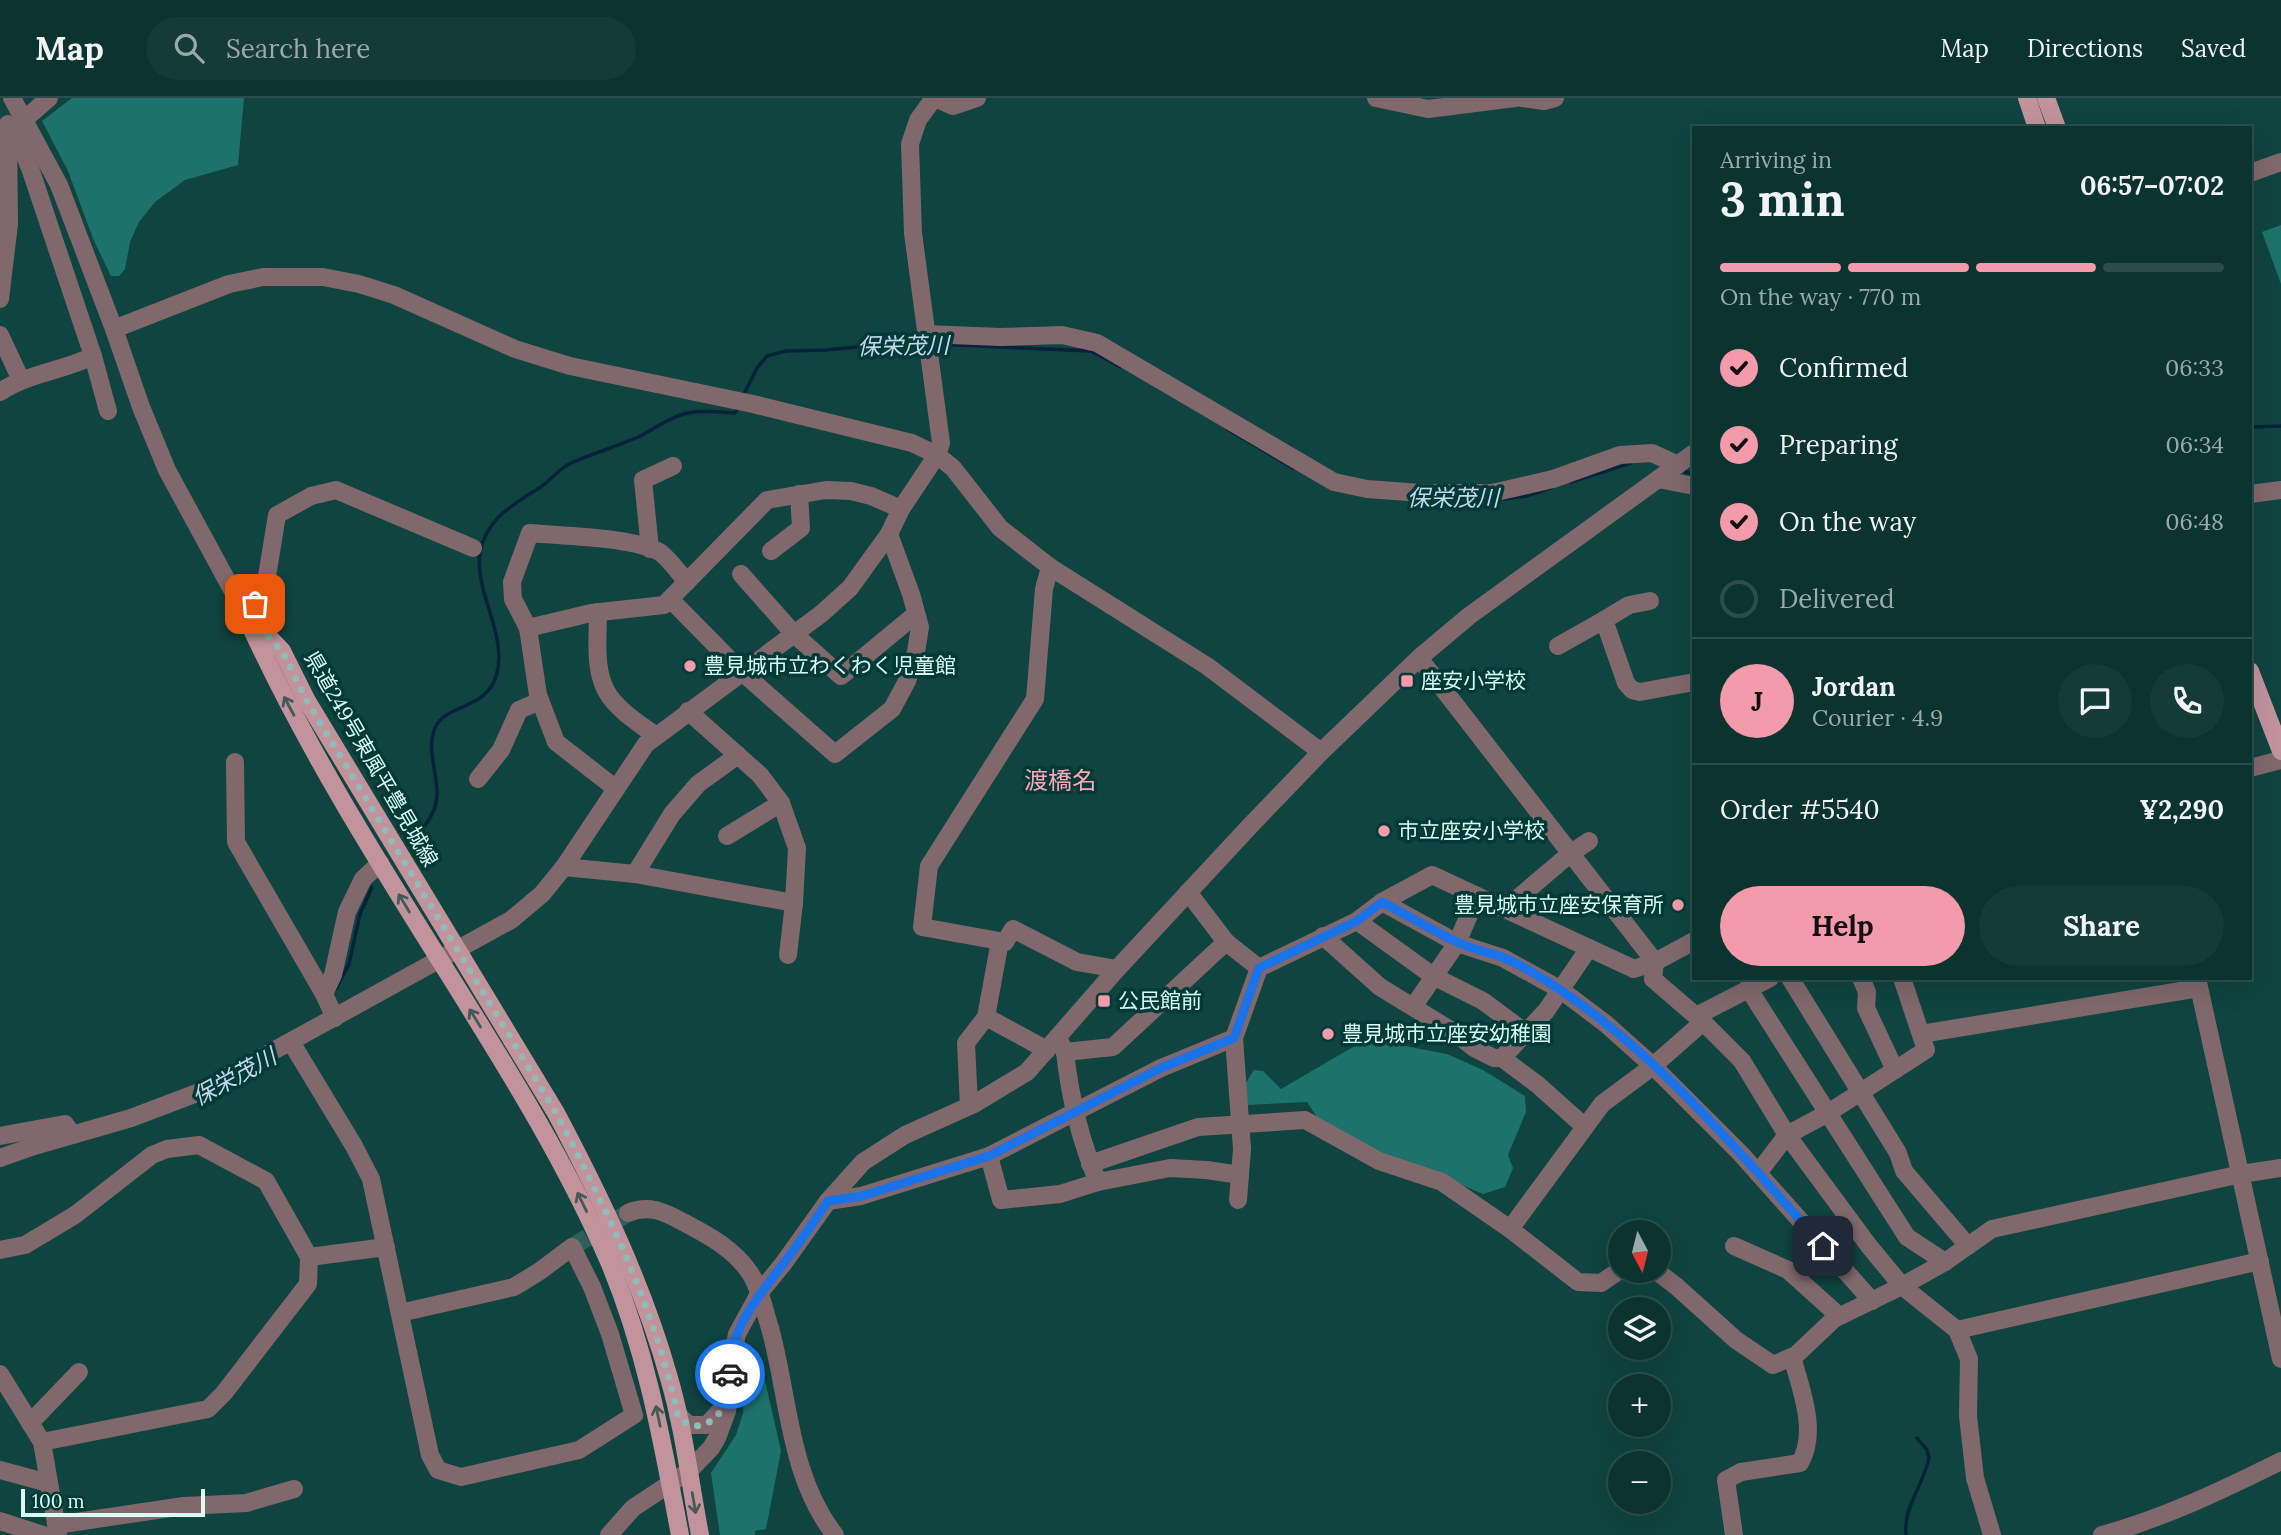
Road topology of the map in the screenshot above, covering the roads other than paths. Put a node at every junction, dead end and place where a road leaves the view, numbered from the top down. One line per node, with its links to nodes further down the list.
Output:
1 (49, 98): 10 (street)
2 (935, 98): 3 (street); 22 (street)
3 (977, 98)
4 (1376, 98): 5 (street)
5 (1515, 98)
6 (1522, 98): 7 (street)
7 (1555, 98)
8 (2027, 98): 11 (main road)
9 (2046, 98): 12 (main road)
10 (18, 107): 13 (street); 20 (street)
11 (2036, 126)
12 (2056, 126)
13 (5, 134): 15 (street); 23 (street)
14 (2281, 162): 16 (street)
15 (5, 165): 17 (street)
16 (2252, 172)
17 (5, 224): 18 (street)
18 (3, 267): 19 (street)
19 (0, 299)
20 (114, 329): 28 (street); 45 (street)
21 (0, 335): 24 (street)
22 (928, 340): 28 (street); 30 (street)
23 (93, 356): 24 (street); 26 (street)
24 (21, 380): 25 (street)
25 (0, 392)
26 (108, 411)
27 (1692, 454): 30 (street)
28 (937, 455): 35 (street); 40 (street)
29 (673, 466): 38 (street)
30 (1670, 471): 31 (street); 52 (street)
31 (1692, 486)
32 (2281, 490): 34 (street)
33 (799, 494): 35 (street); 39 (street); 42 (street)
34 (2252, 494)
35 (901, 509): 36 (street)
36 (889, 534): 47 (street); 50 (street)
37 (473, 548): 45 (street)
38 (650, 549): 42 (street); 49 (street)
39 (771, 551)
40 (1050, 567): 60 (street); 81 (street)
41 (741, 575): 50 (street)
42 (687, 582): 43 (street)
43 (670, 599): 46 (street); 53 (street)
44 (1650, 601): 48 (street)
45 (243, 610): 71 (main road, 県道249号東風平豊見城線, one-way to 45); 86 (main road, 県道249号東風平豊見城線)
46 (598, 612): 49 (street); 58 (street)
47 (916, 614): 50 (street); 53 (street)
48 (1604, 620): 51 (street); 55 (street)
49 (528, 628): 56 (street)
50 (794, 634): 53 (street)
51 (1558, 646)
52 (1419, 658): 60 (street); 70 (street)
53 (742, 672): 57 (street)
54 (2252, 676): 59 (main road)
55 (1692, 682)
56 (540, 701): 65 (street); 66 (street)
57 (688, 711): 58 (street); 61 (street)
58 (656, 736): 66 (street)
59 (2281, 751)
60 (1321, 752): 74 (street)
61 (737, 755): 67 (street); 73 (street)
62 (2281, 760): 64 (street)
63 (235, 762): 100 (street)
64 (2252, 767)
65 (478, 779)
66 (615, 788): 72 (street)
67 (781, 803): 68 (street); 77 (street)
68 (727, 836)
69 (1589, 841): 70 (street)
70 (1571, 853): 78 (street); 89 (street)
71 (380, 863): 88 (main road, 県道249号東風平豊見城線, one-way to 71); 100 (street)
72 (564, 867): 73 (street); 86 (street)
73 (635, 874): 77 (street)
74 (1188, 892): 82 (street); 90 (street)
75 (1477, 896): 76 (street); 78 (street); 84 (street)
76 (1382, 902): 79 (street); 84 (street)
77 (794, 903): 87 (street)
78 (1504, 909): 85 (street)
79 (1357, 921): 80 (street); 92 (street)
80 (1324, 936): 91 (street); 101 (street)
81 (1000, 941): 90 (street); 102 (street)
82 (1226, 942): 91 (street); 109 (street)
83 (1692, 942): 89 (street)
84 (1457, 943): 92 (street); 99 (street)
85 (1589, 948): 89 (street); 99 (street)
86 (458, 950): 88 (street); 154 (main road, 県道249号東風平豊見城線)
87 (788, 955)
88 (440, 961): 103 (street); 161 (main road, 県道249号東風平豊見城線, one-way to 88)
89 (1655, 962): 104 (street)
90 (1117, 968): 109 (street)
91 (1259, 968): 107 (street)
92 (1433, 976): 101 (street); 105 (street)
93 (1766, 980): 98 (street)
94 (1791, 980): 113 (street)
95 (1862, 980): 112 (street)
96 (1903, 980): 106 (street)
97 (2198, 983): 106 (street); 127 (street)
98 (1748, 988): 104 (street); 116 (street)
99 (1561, 990): 105 (street); 111 (street)
100 (324, 994): 103 (street)
101 (1413, 1007): 110 (street)
102 (986, 1017): 109 (street); 114 (street)
103 (335, 1018): 108 (street)
104 (1699, 1019): 111 (street); 120 (street)
105 (1526, 1032): 110 (street)
106 (1921, 1034): 112 (street)
107 (1234, 1038): 115 (street); 117 (street)
108 (291, 1042): 119 (street); 136 (street)
109 (1057, 1047): 114 (street); 115 (street)
110 (1502, 1059): 118 (street)
111 (1653, 1066): 118 (street); 126 (street)
112 (1895, 1070): 113 (street)
113 (1861, 1093): 116 (street); 135 (street)
114 (969, 1107): 131 (street)
115 (1073, 1111): 122 (street); 124 (street)
116 (1828, 1113): 120 (street); 140 (street)
117 (1241, 1124): 124 (street); 128 (street); 133 (street)
118 (1585, 1127): 133 (street)
119 (74, 1135): 121 (street); 123 (street)
120 (1787, 1135): 126 (street); 143 (street)
121 (0, 1136)
122 (989, 1156): 129 (street); 131 (street)
123 (0, 1158)
124 (1090, 1164): 129 (street)
125 (2281, 1168): 127 (street)
126 (1758, 1173): 145 (street)
127 (2241, 1174): 135 (street); 139 (street)
128 (1240, 1175): 129 (street); 130 (street)
129 (1098, 1182)
130 (1238, 1200)
131 (828, 1201): 144 (street)
132 (628, 1213): 144 (street)
133 (1510, 1229): 141 (street)
134 (1734, 1246): 147 (street)
135 (1968, 1246): 140 (street)
136 (386, 1247): 138 (street); 146 (street)
137 (0, 1250): 138 (street)
138 (309, 1258): 156 (street)
139 (2260, 1261): 148 (street); 150 (street)
140 (1945, 1262): 143 (street)
141 (1608, 1278)
142 (1671, 1283): 149 (street)
143 (1902, 1286): 145 (street); 148 (street)
144 (760, 1292): 153 (street); 168 (street)
145 (1872, 1301): 147 (street)
146 (400, 1313): 146 (street)
147 (1839, 1316): 149 (street)
148 (1957, 1330): 170 (street)
149 (1791, 1357): 169 (street)
150 (2281, 1359)
151 (79, 1372): 155 (street)
152 (0, 1374): 155 (street)
153 (730, 1400): 154 (street); 159 (street)
154 (678, 1416): 159 (main road, 県道249号東風平豊見城線)
155 (30, 1423): 156 (street)
156 (42, 1442): 160 (street)
157 (2281, 1461): 171 (street)
158 (0, 1470): 160 (street)
159 (689, 1471): 161 (street); 167 (main road, 県道249号東風平豊見城線, one-way to 167)
160 (48, 1483): 164 (street)
161 (671, 1483): 165 (street); 166 (main road, 県道249号東風平豊見城線)
162 (294, 1489): 164 (street)
163 (0, 1521): 164 (street)
164 (52, 1532)
165 (609, 1535)
166 (680, 1535)
167 (700, 1535)
168 (835, 1535)
169 (1734, 1535)
170 (1992, 1535)
171 (2102, 1535)

